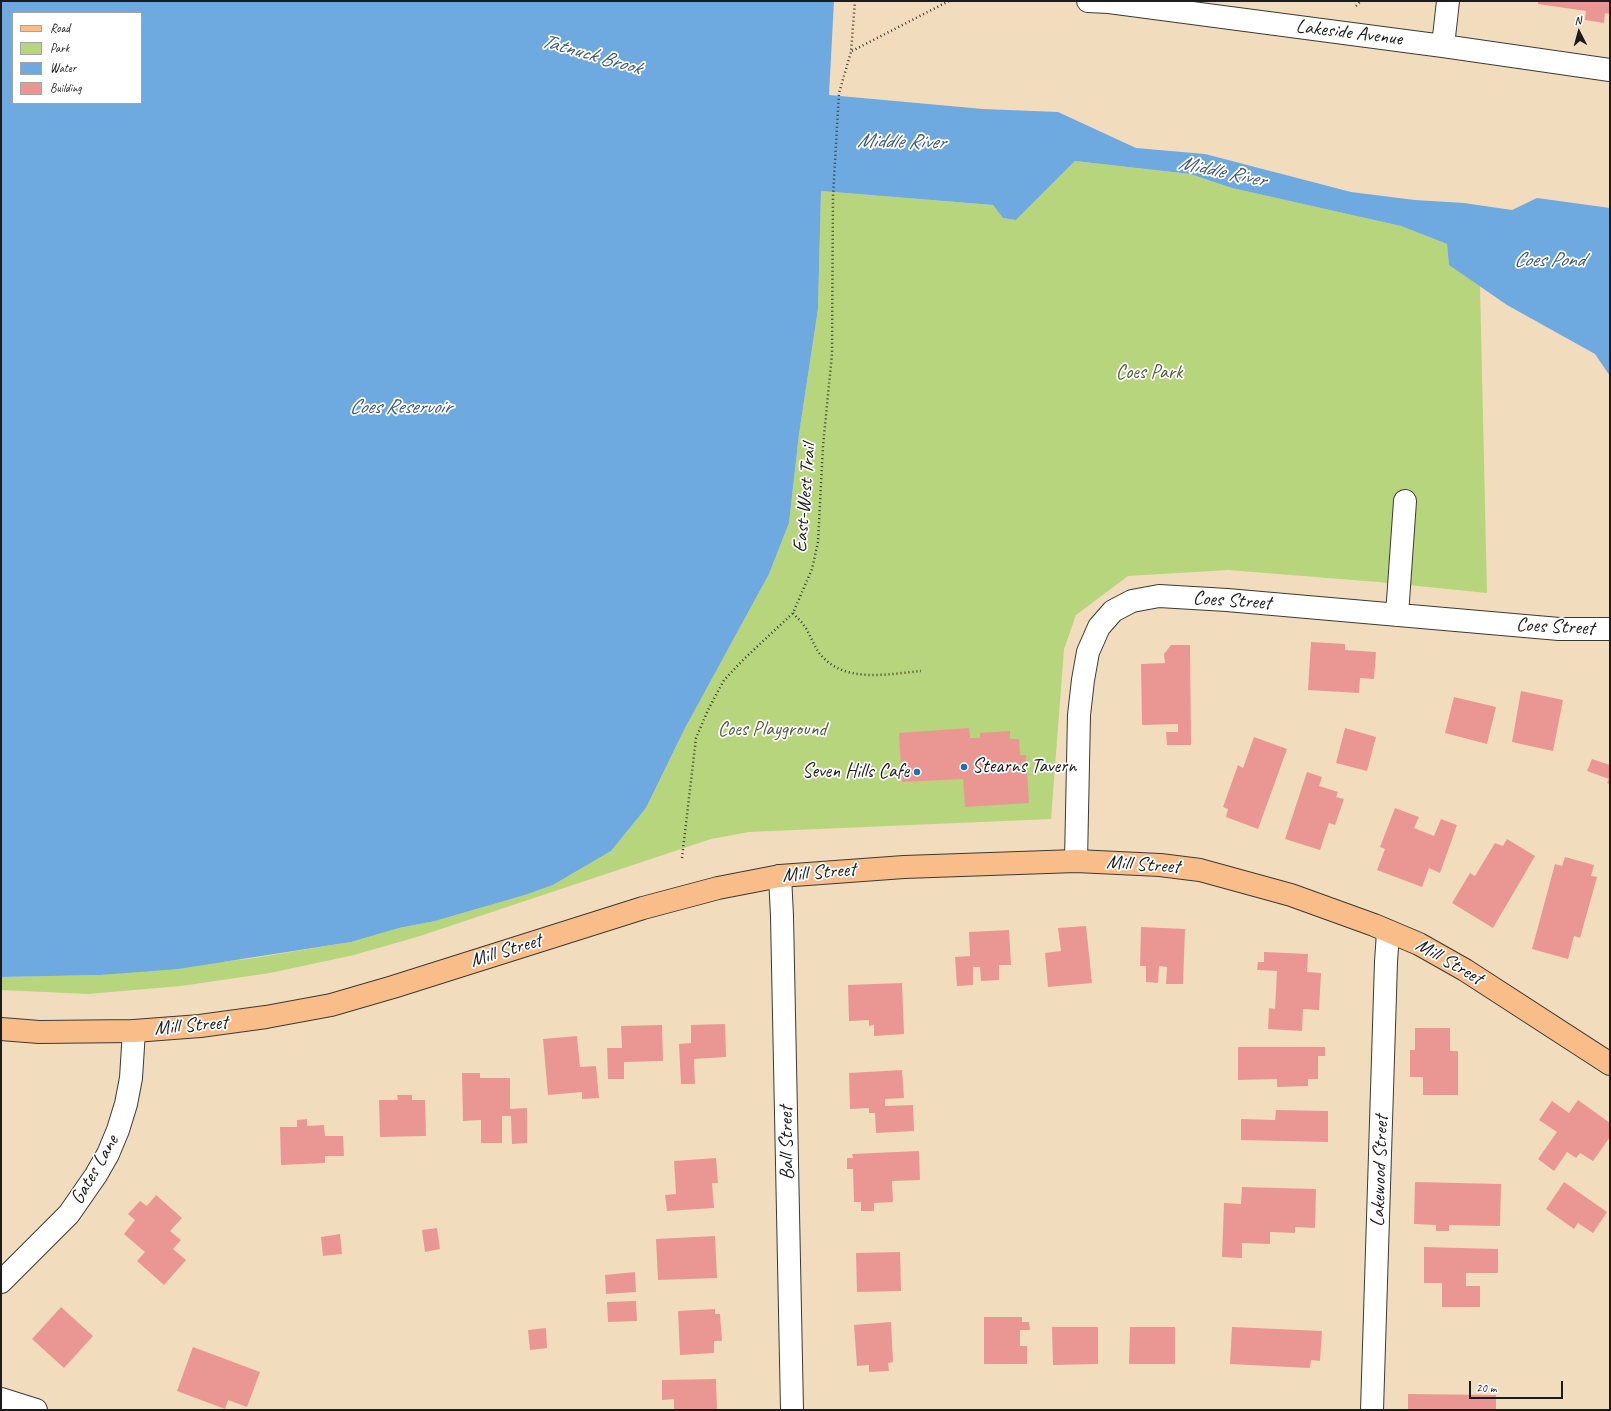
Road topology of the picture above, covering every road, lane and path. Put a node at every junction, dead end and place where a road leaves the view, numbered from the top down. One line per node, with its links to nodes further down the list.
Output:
1 (855, 1): 8 (path)
2 (949, 1): 8 (path)
3 (1088, 1): 7 (street, Lakeside Avenue)
4 (1361, 1): 6 (path)
5 (1448, 1): 7 (street)
6 (1354, 8)
7 (1443, 46): 9 (street, Lakeside Avenue)
8 (851, 52): 11 (path, East-West Trail)
9 (1610, 70)
10 (1405, 501): 12 (street)
11 (793, 613): 14 (path); 15 (path, East-West Trail)
12 (1397, 615): 13 (street, Coes Street); 16 (street, Coes Street)
13 (1610, 629)
14 (921, 672)
15 (682, 858)
16 (1076, 861): 17 (main road, Mill Street); 18 (main road, Mill Street)
17 (780, 876): 20 (main road, Mill Street); 25 (street, Ball Street)
18 (1388, 932): 21 (main road, Mill Street); 26 (street, Lakewood Street)
19 (1, 1029): 20 (main road, Mill Street)
20 (134, 1031): 22 (street, Gates Lane)
21 (1610, 1064)
22 (1, 1282)
23 (1, 1399): 24 (street)
24 (36, 1410)
25 (792, 1410)
26 (1372, 1410)

